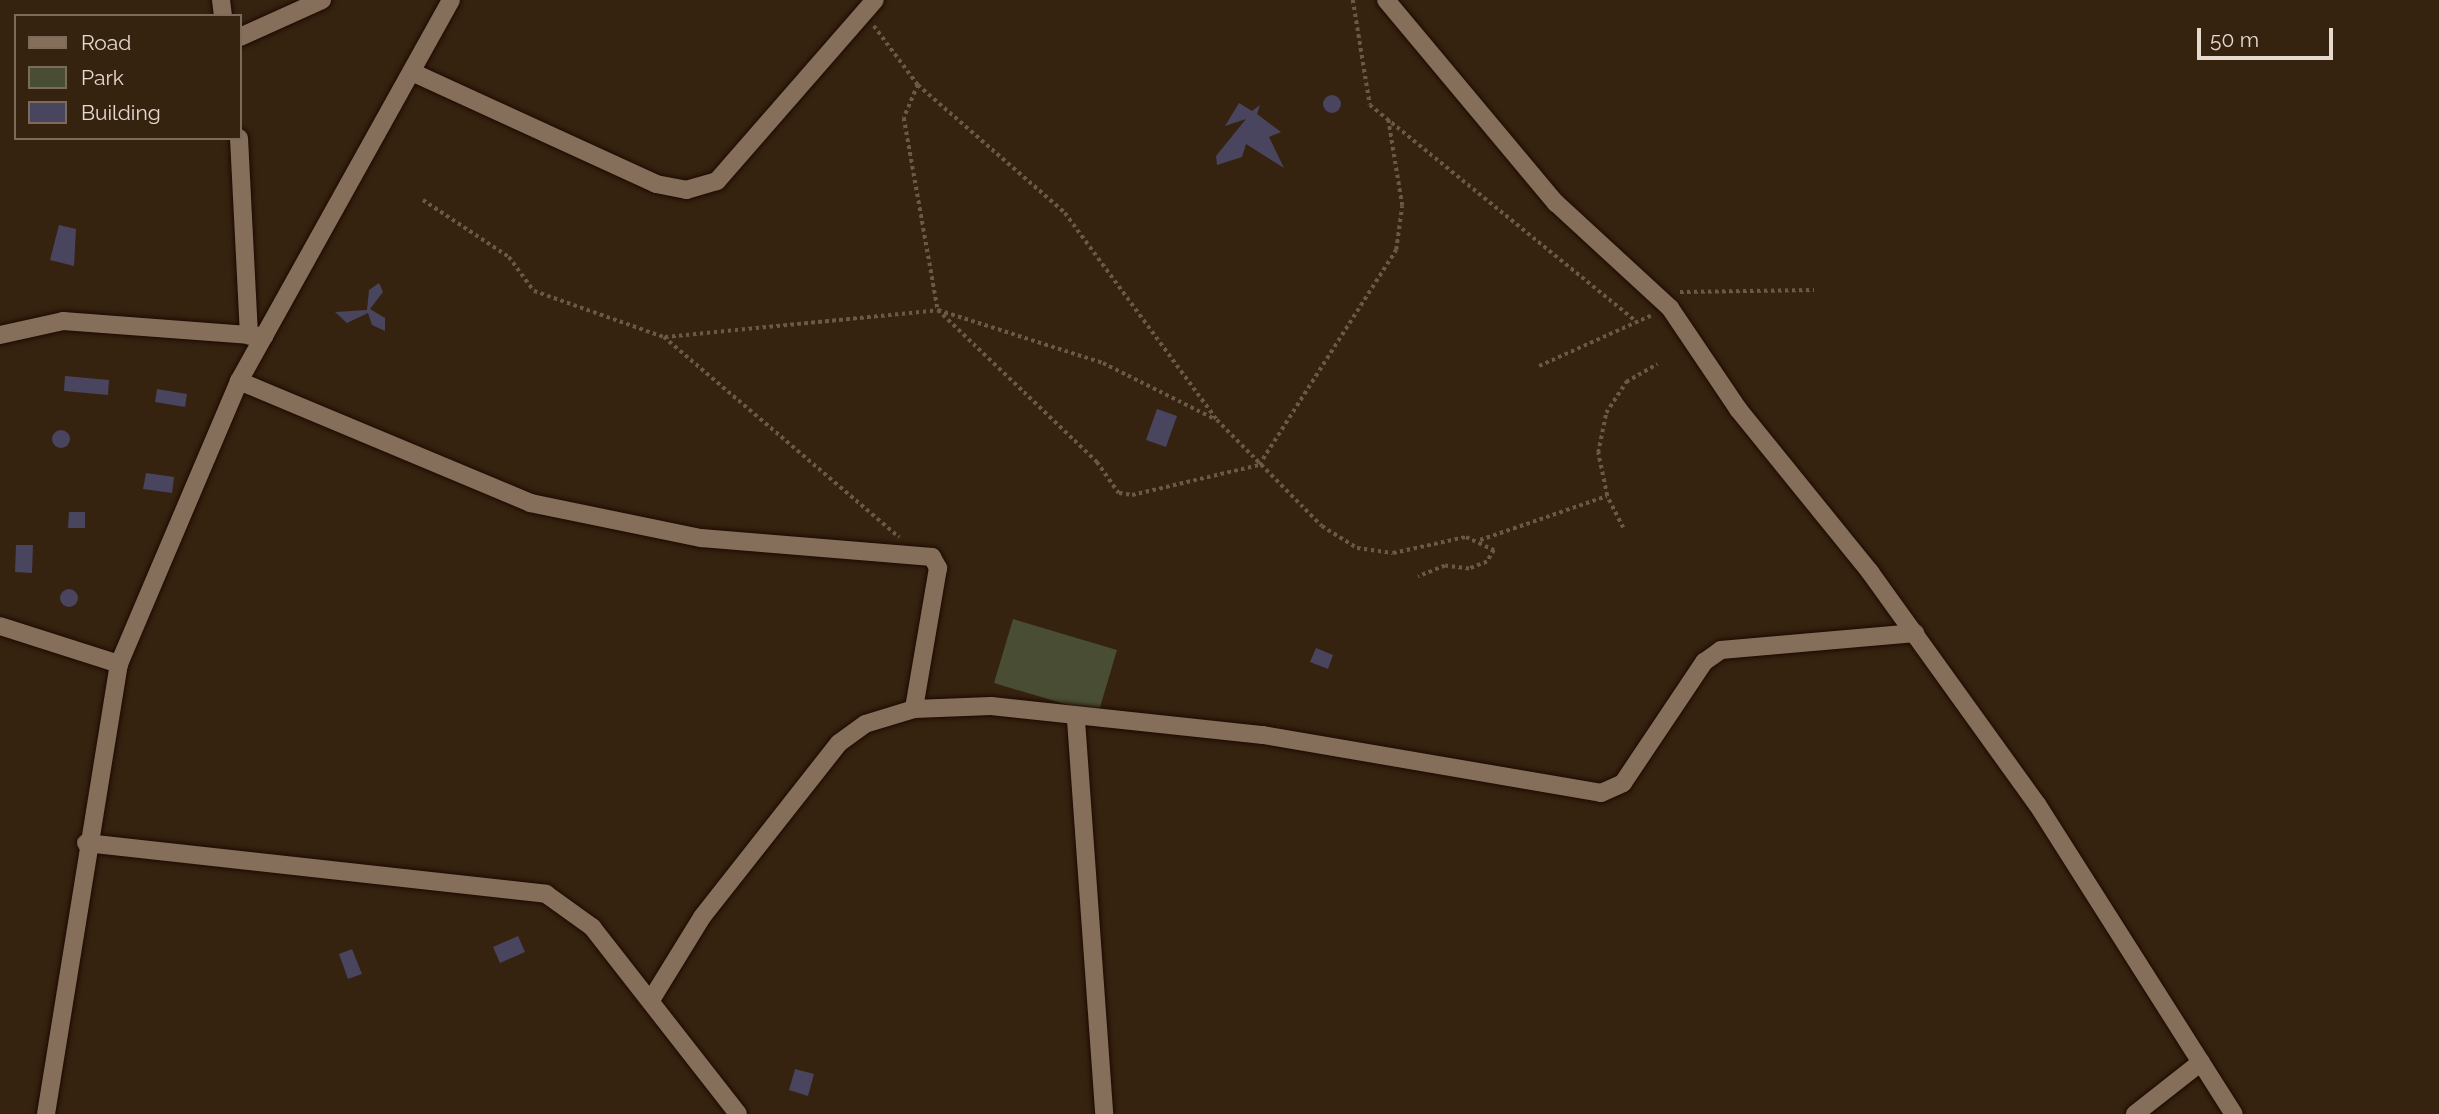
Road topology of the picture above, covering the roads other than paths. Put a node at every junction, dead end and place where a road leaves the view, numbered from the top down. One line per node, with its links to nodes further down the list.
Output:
1 (322, 0): 5 (street)
2 (451, 0): 6 (street)
3 (1386, 0): 12 (street)
4 (870, 6): 6 (street)
5 (242, 36)
6 (414, 72): 9 (street)
7 (239, 140): 9 (street)
8 (0, 335): 9 (street)
9 (256, 336): 10 (street)
10 (239, 381): 13 (street); 14 (street)
11 (0, 626): 13 (street)
12 (1915, 632): 15 (street); 18 (street)
13 (119, 664): 16 (street)
14 (914, 709): 15 (street); 17 (street)
15 (1076, 720): 21 (street)
16 (86, 843): 17 (street); 19 (street)
17 (651, 1000): 20 (street)
18 (2202, 1062): 22 (street); 23 (street)
19 (46, 1114)
20 (738, 1114)
21 (1104, 1114)
22 (2135, 1114)
23 (2234, 1114)

